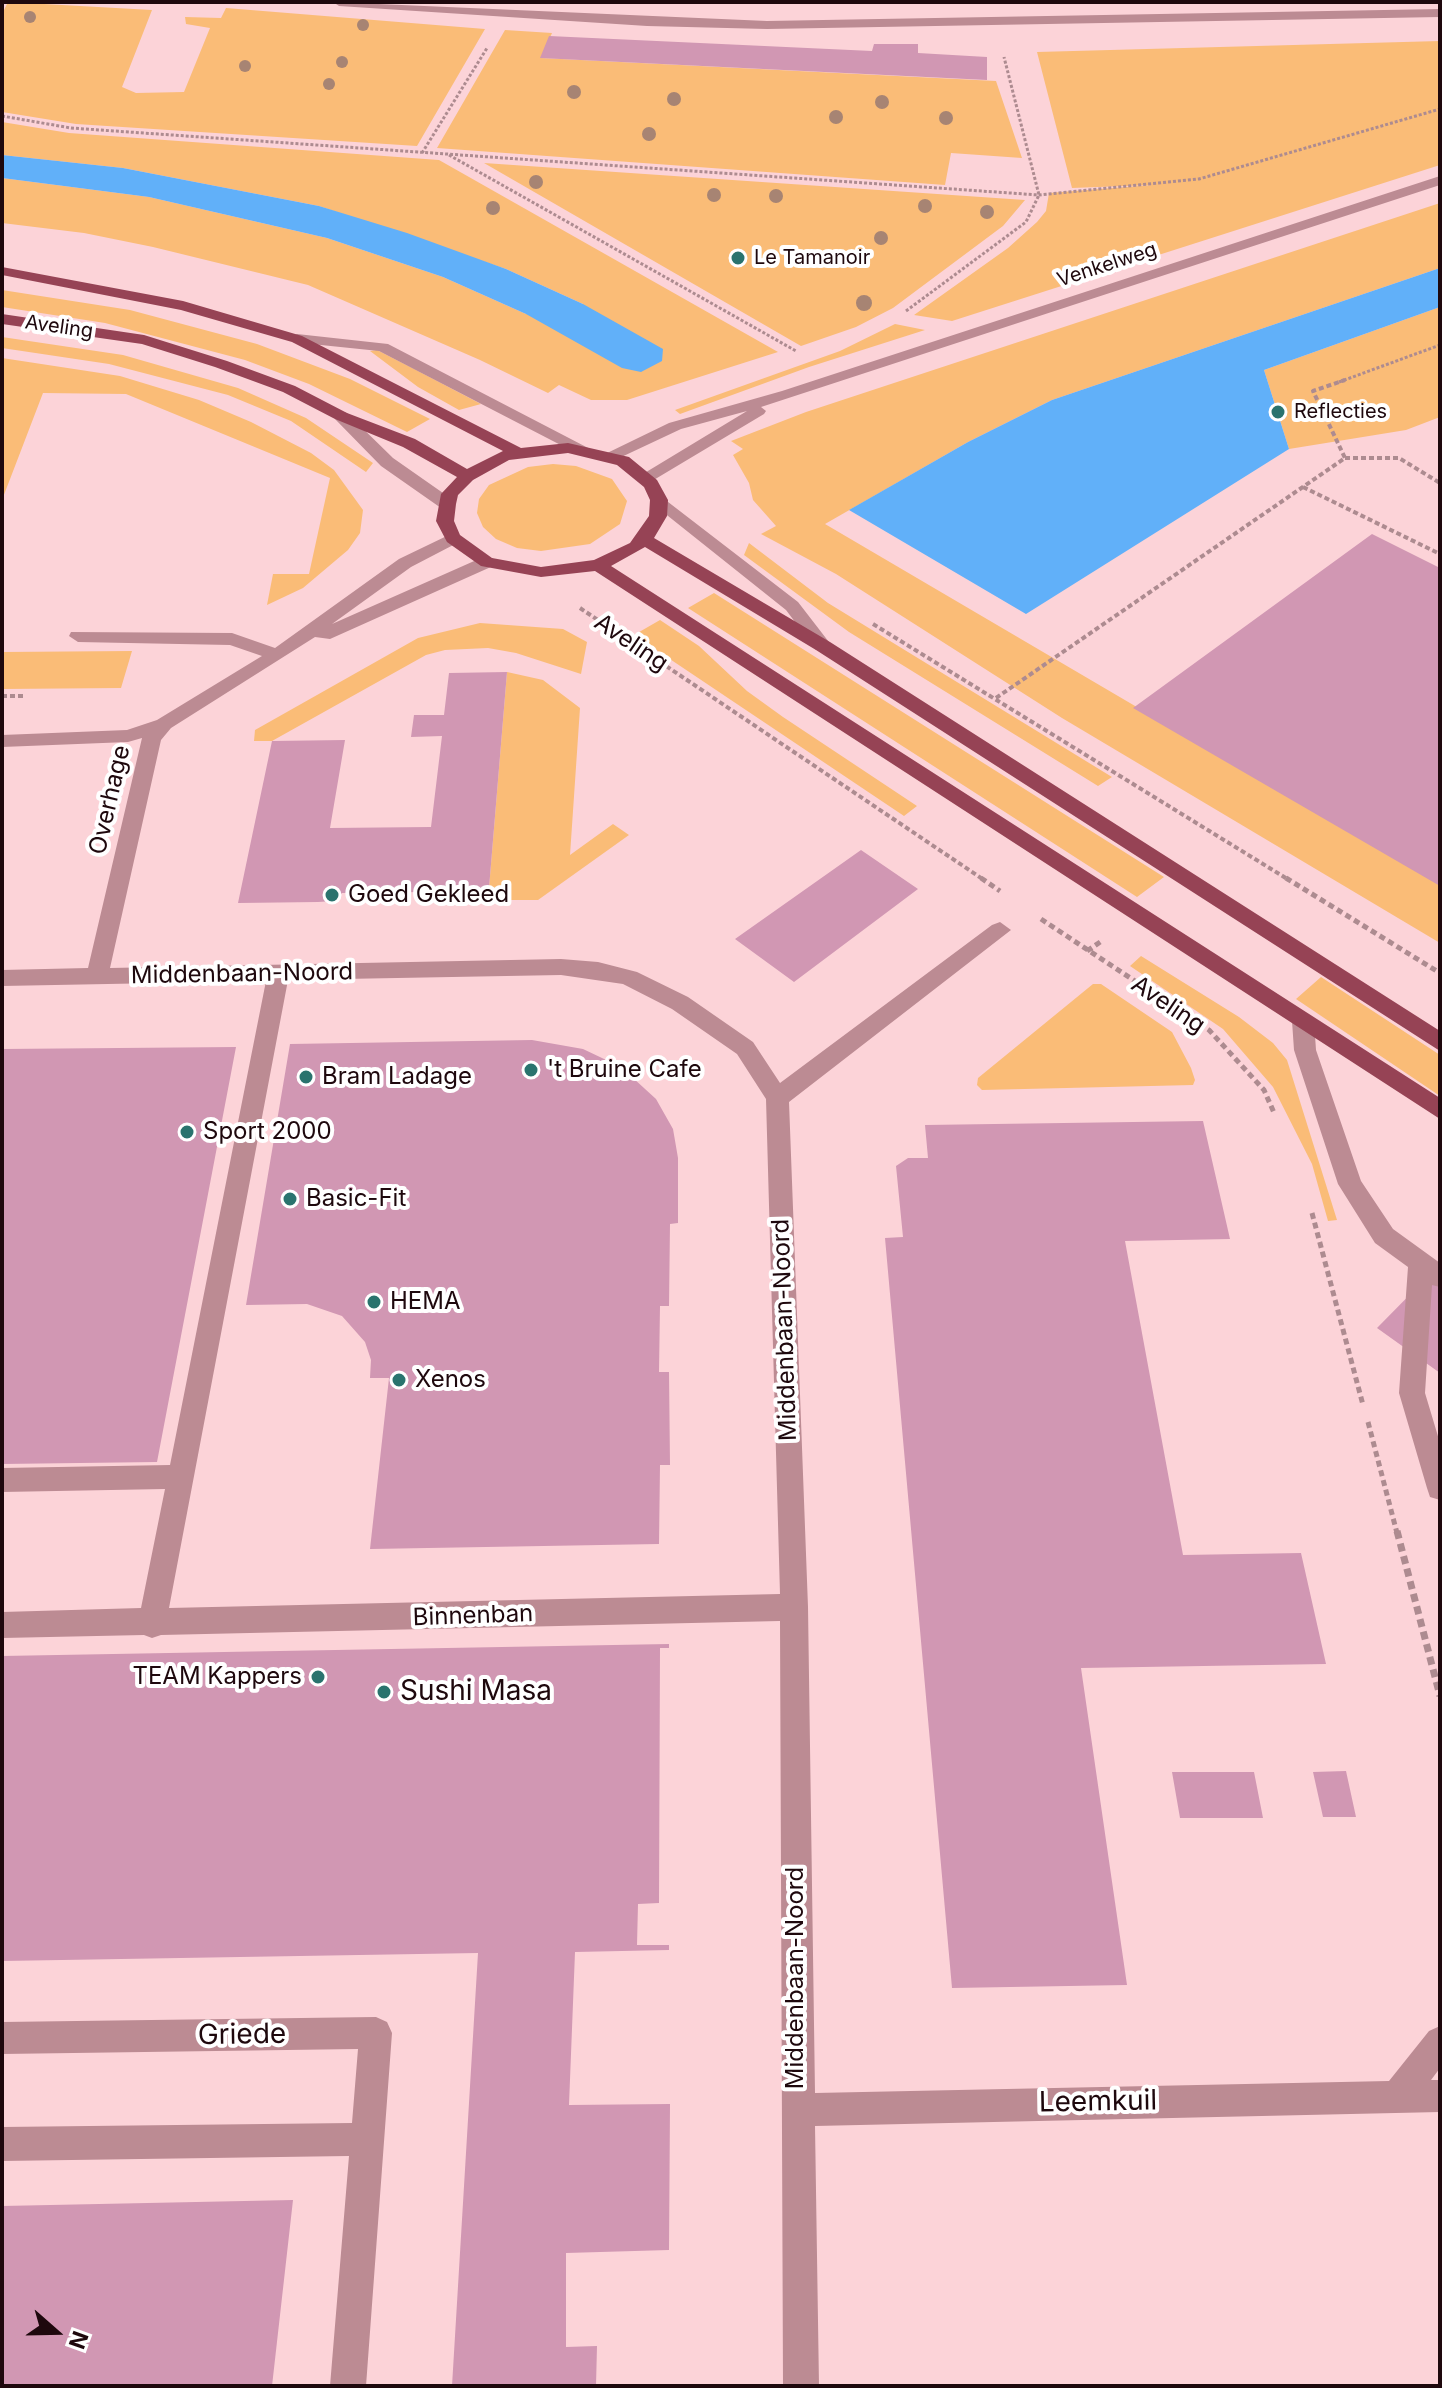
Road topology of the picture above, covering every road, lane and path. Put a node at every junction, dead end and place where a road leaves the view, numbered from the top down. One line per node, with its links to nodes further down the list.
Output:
1 (339, 2): 2 (street)
2 (509, 12): 4 (street); 7 (path)
3 (1440, 13): 4 (street)
4 (995, 22): 10 (path)
5 (1440, 109): 10 (path)
6 (2, 116): 7 (path)
7 (422, 153): 8 (path)
8 (448, 155): 10 (path); 16 (path)
9 (1440, 180): 17 (street, Venkelweg)
10 (1039, 195): 13 (path)
11 (2, 271): 14 (main road, Aveling)
12 (2, 319): 18 (main road, Aveling)
13 (896, 319)
14 (297, 339): 19 (street, Aveling); 20 (main road, Aveling)
15 (1440, 345): 22 (path)
16 (804, 355)
17 (788, 394): 21 (street, Venkelweg); 24 (street, Venkelweg)
18 (341, 416): 23 (main road, Aveling); 28 (street, Aveling)
19 (584, 450): 20 (main road); 21 (main road)
20 (519, 453): 23 (main road)
21 (609, 456): 24 (main road)
22 (1345, 458): 25 (path); 26 (path)
23 (467, 476): 28 (main road)
24 (646, 477): 27 (main road)
25 (1440, 483)
26 (1302, 487): 31 (path); 39 (path)
27 (659, 500): 30 (main road); 37 (street)
28 (447, 504): 29 (main road)
29 (453, 538): 32 (main road); 38 (street, Overhage)
30 (644, 539): 33 (main road); 37 (main road)
31 (1440, 554)
32 (487, 562): 33 (main road); 38 (street, Overhage)
33 (598, 565): 49 (main road, Aveling)
34 (577, 606): 42 (path, Aveling)
35 (863, 618): 39 (path)
36 (78, 636): 38 (street)
37 (823, 646): 50 (main road)
38 (277, 655): 40 (street, Overhage)
39 (996, 698): 45 (path)
40 (164, 724): 41 (street); 46 (street, Overhage)
41 (2, 741)
42 (1002, 892)
43 (1039, 917): 53 (path, Aveling)
44 (1000, 930): 51 (street)
45 (1440, 973)
46 (97, 975): 47 (street, Middenbaan-Noord); 48 (street, Middenbaan-Noord)
47 (278, 975): 51 (street, Middenbaan-Noord); 56 (street)
48 (2, 978)
49 (1303, 1021): 52 (main road, Aveling); 55 (street)
50 (1440, 1042)
51 (777, 1098): 59 (street, Middenbaan-Noord)
52 (1440, 1110)
53 (1282, 1128)
54 (1312, 1212): 62 (path)
55 (1431, 1270): 58 (street)
56 (182, 1477): 57 (street); 61 (street)
57 (2, 1480)
58 (1440, 1488)
59 (794, 1607): 61 (street, Binnenban); 67 (street, Middenbaan-Noord)
60 (2, 1625): 61 (street, Binnenban)
61 (152, 1625)
62 (1440, 1696)
63 (2, 2038): 68 (street, Griede)
64 (1440, 2042): 65 (street)
65 (1399, 2095): 66 (street, Leemkuil); 67 (street, Leemkuil)
66 (1440, 2096)
67 (797, 2110): 71 (street, Middenbaan-Noord)
68 (367, 2139): 69 (street); 70 (street, Griede)
69 (2, 2144)
70 (348, 2386)
71 (801, 2386)

